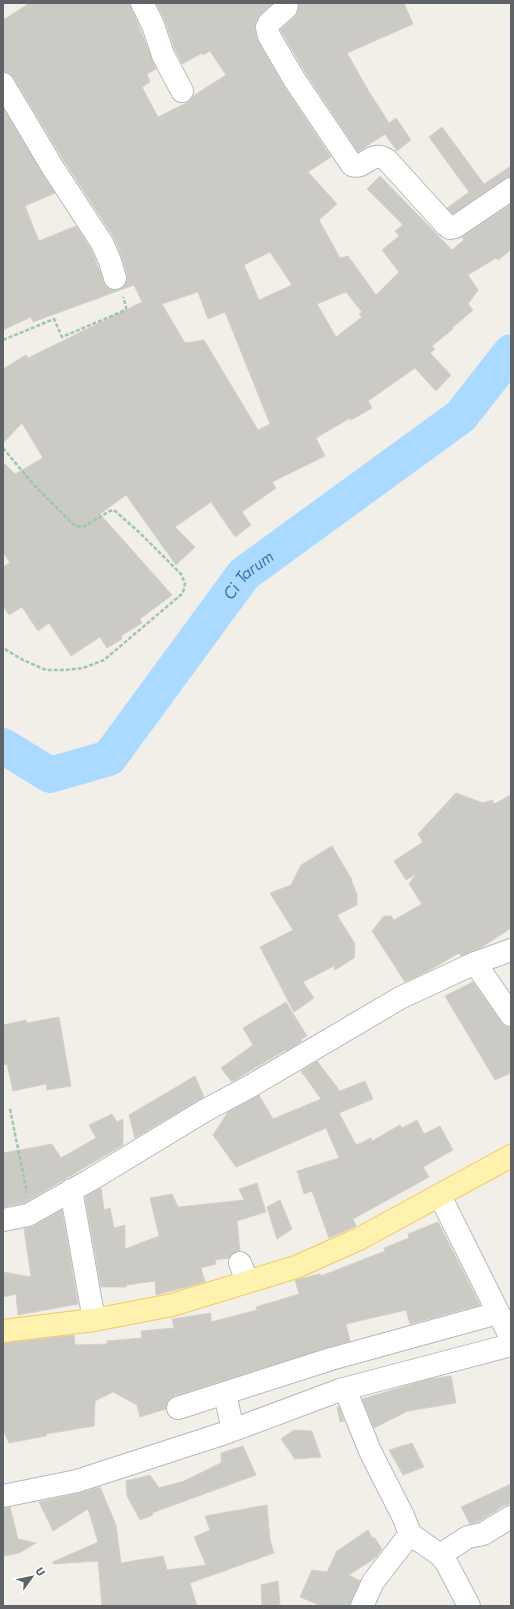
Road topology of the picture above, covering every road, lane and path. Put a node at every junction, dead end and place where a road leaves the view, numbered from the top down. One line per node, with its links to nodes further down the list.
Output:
1 (142, 3): 4 (street)
2 (287, 3): 5 (street)
3 (3, 84): 6 (street)
4 (182, 91)
5 (511, 189)
6 (115, 278): 7 (path)
7 (3, 340)
8 (3, 448): 9 (path)
9 (3, 648)
10 (511, 950): 11 (street)
11 (475, 963): 12 (street); 15 (street)
12 (511, 1015)
13 (10, 1109): 17 (path)
14 (511, 1156): 16 (main road)
15 (72, 1195): 17 (street); 19 (street)
16 (440, 1196): 19 (main road); 20 (street)
17 (28, 1215): 18 (street)
18 (3, 1220)
19 (94, 1320): 21 (main road)
20 (503, 1324): 23 (street)
21 (3, 1331)
22 (511, 1345): 24 (street)
23 (331, 1362): 24 (street); 25 (street)
24 (341, 1388): 27 (street); 30 (street)
25 (225, 1397): 26 (street); 27 (street)
26 (178, 1408)
27 (232, 1427): 28 (street)
28 (3, 1496)
29 (511, 1517): 31 (street)
30 (410, 1534): 31 (street); 32 (street)
31 (440, 1555): 33 (street)
32 (362, 1606)
33 (469, 1606)

